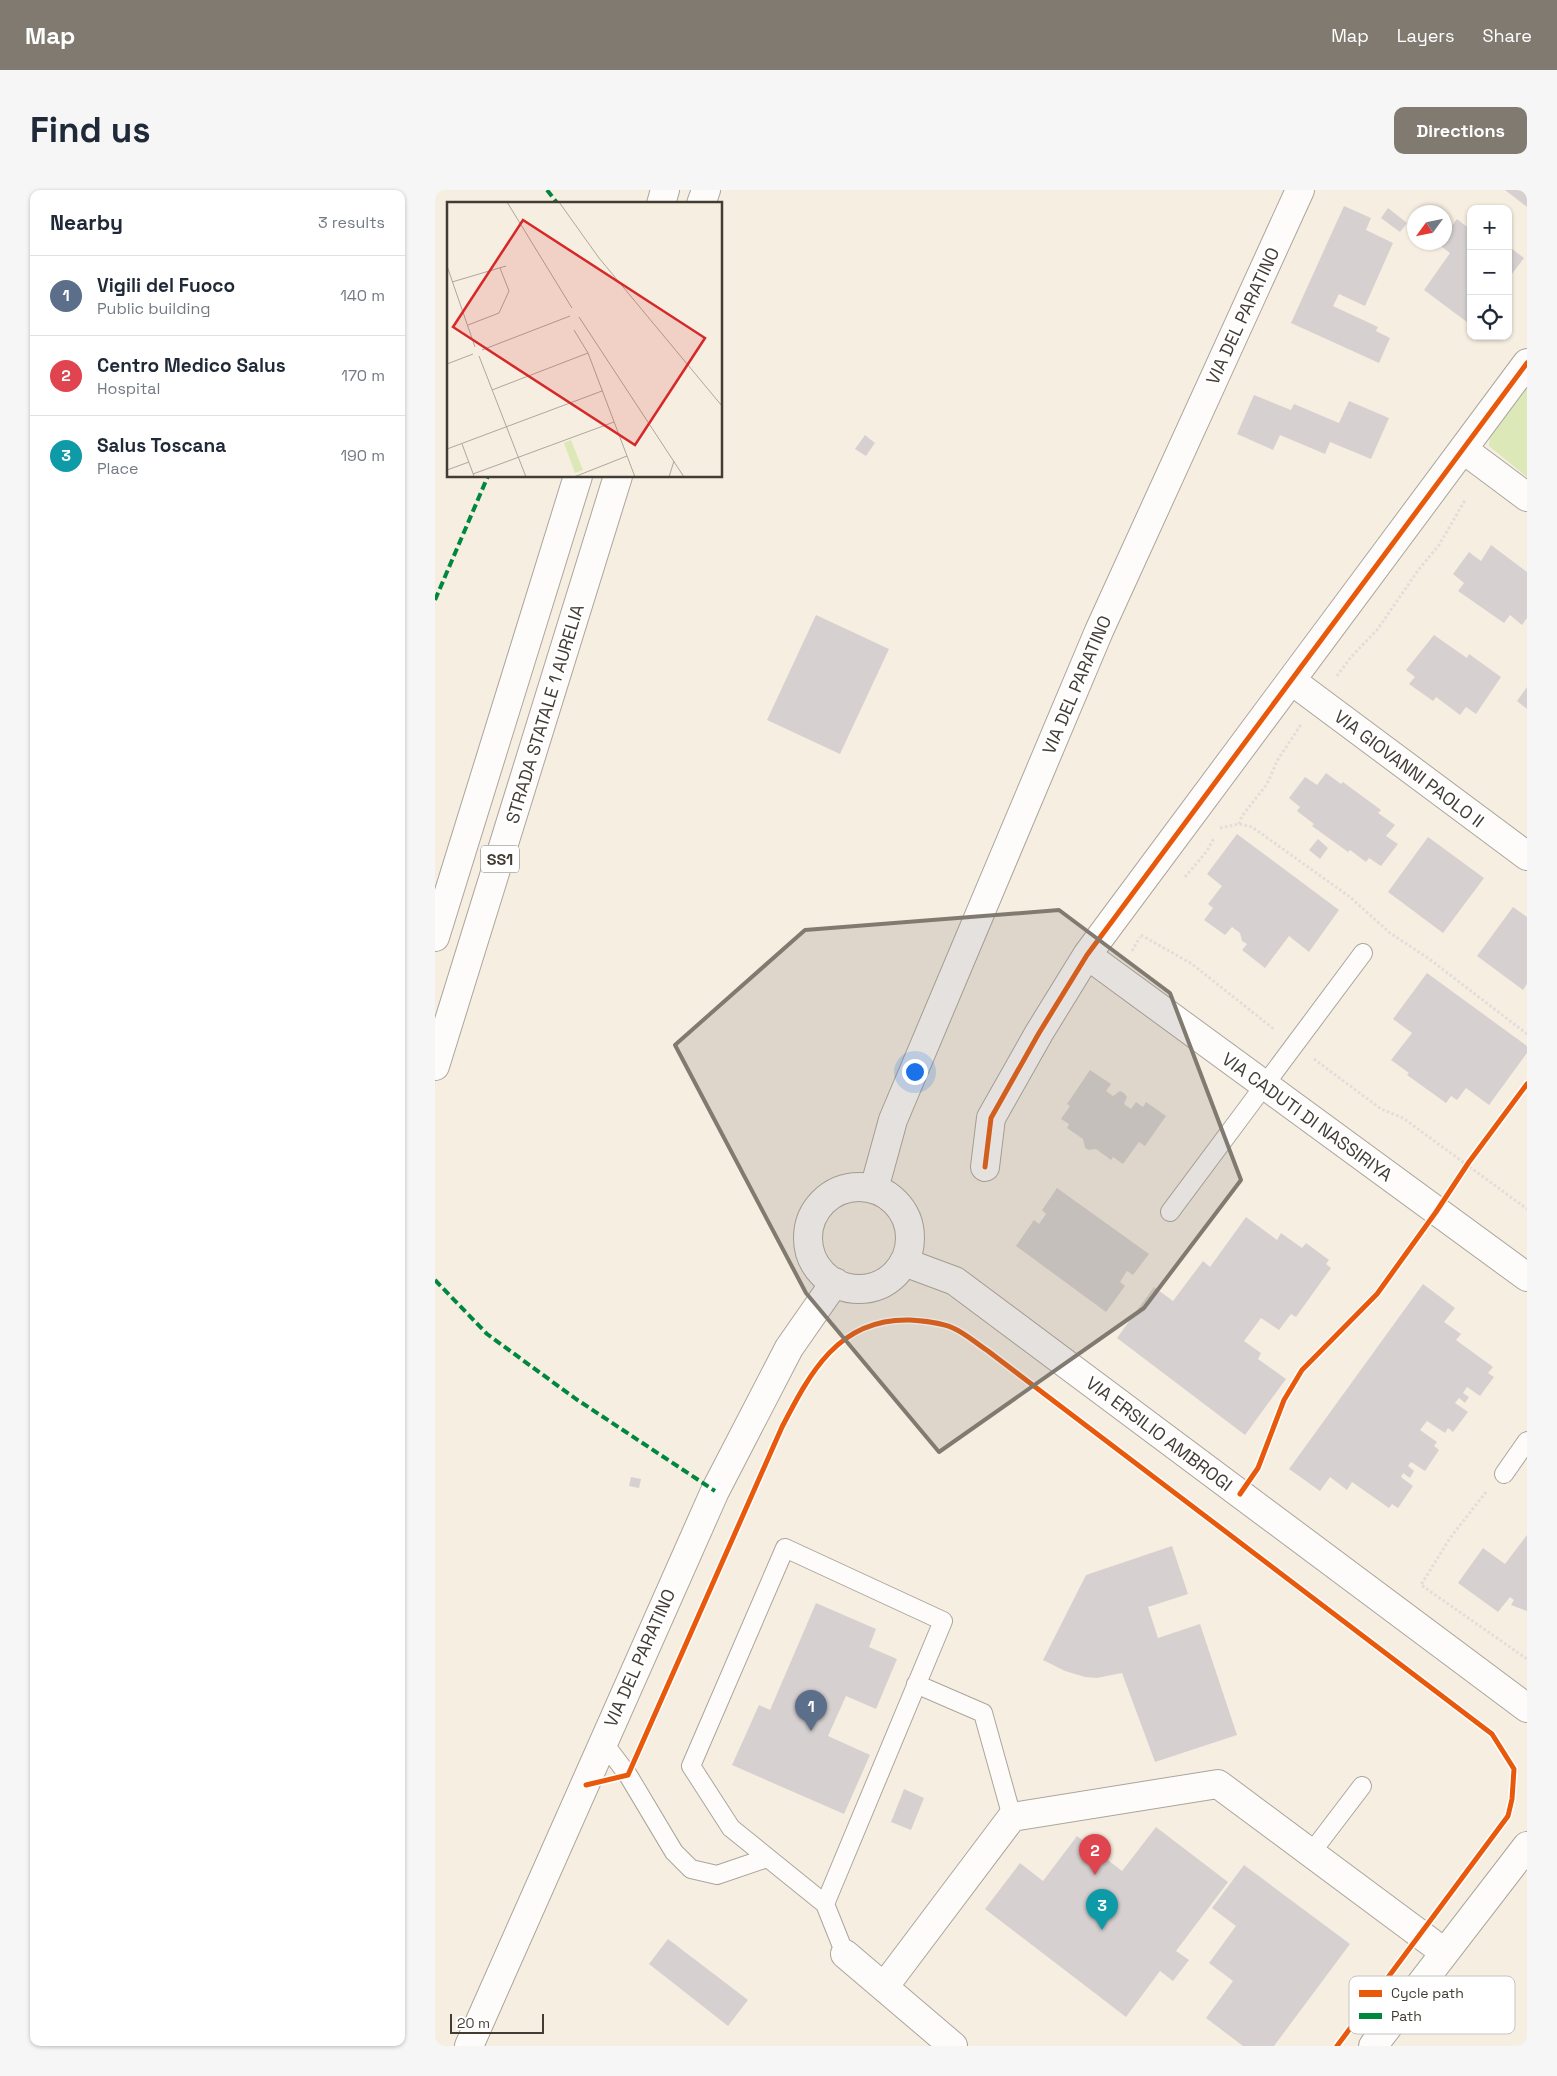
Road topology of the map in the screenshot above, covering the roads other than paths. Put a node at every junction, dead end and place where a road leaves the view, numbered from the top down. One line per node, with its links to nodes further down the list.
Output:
1 (1300, 190): 15 (main road, VIA DEL PARATINO)
2 (1527, 363): 3 (main road)
3 (1464, 450): 6 (main road); 7 (main road)
4 (577, 478): 9 (main road, SS1)
5 (617, 478): 12 (main road, STRADA STATALE 1 AURELIA / SS1)
6 (1527, 497)
7 (1292, 681): 8 (main road, VIA GIOVANNI PAOLO II); 11 (main road)
8 (1527, 856)
9 (435, 937)
10 (1363, 953): 13 (lane)
11 (1087, 955): 13 (main road, VIA CADUTI DI NASSIRIYA); 14 (main road)
12 (435, 1066)
13 (1264, 1086): 16 (lane); 18 (main road, VIA CADUTI DI NASSIRIYA)
14 (985, 1168)
15 (874, 1189): 17 (main road); 19 (main road)
16 (1170, 1212)
17 (904, 1262): 19 (main road); 23 (main road, VIA ERSILIO AMBROGI)
18 (1527, 1277)
19 (835, 1282): 24 (main road, VIA DEL PARATINO)
20 (1527, 1441): 21 (lane)
21 (1504, 1474)
22 (916, 1684): 26 (lane); 29 (lane); 30 (lane)
23 (1527, 1708)
24 (603, 1742): 29 (lane); 36 (main road, VIA DEL PARATINO)
25 (1362, 1786): 28 (lane)
26 (1013, 1817): 28 (main road); 34 (main road)
27 (1527, 1846): 31 (main road)
28 (1311, 1853): 31 (main road)
29 (767, 1858): 30 (lane)
30 (825, 1904): 32 (lane)
31 (1444, 1952): 33 (main road)
32 (845, 1954): 34 (main road)
33 (1426, 1976)
34 (884, 1987): 37 (main road)
35 (1382, 2034): 38 (main road)
36 (469, 2046)
37 (953, 2046)
38 (1373, 2046)

